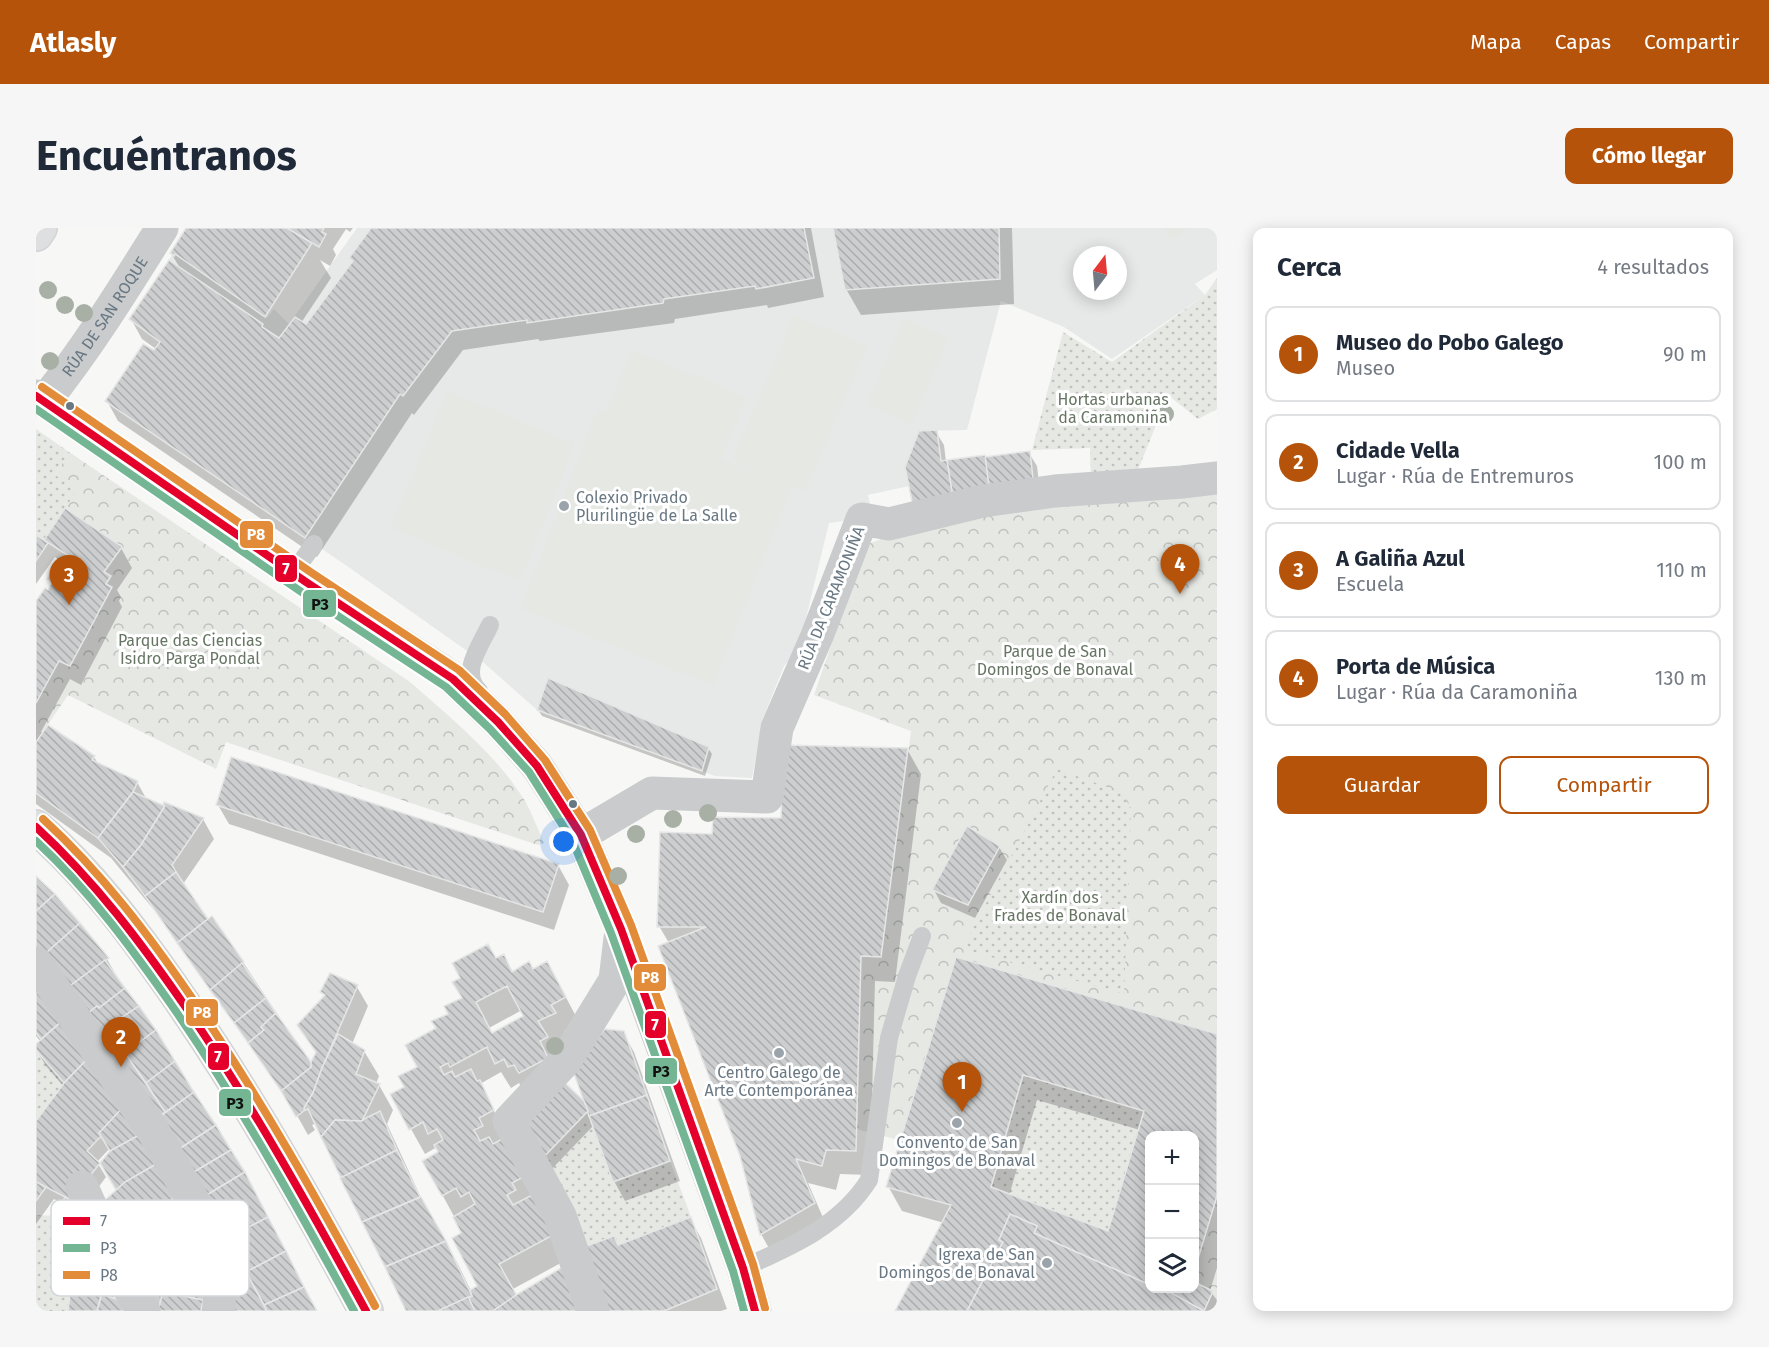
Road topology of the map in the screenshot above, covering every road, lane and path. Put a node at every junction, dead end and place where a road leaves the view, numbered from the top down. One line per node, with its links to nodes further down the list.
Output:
1 (40, 228): 3 (street)
2 (162, 228): 4 (street, RÚA DE SAN ROQUE)
3 (36, 234)
4 (40, 399): 7 (street)
5 (1217, 478): 11 (street, RÚA DA CARAMONIÑA)
6 (314, 544): 7 (lane)
7 (293, 573): 8 (street)
8 (389, 637): 9 (street); 9 (lane)
9 (537, 766): 11 (street)
10 (36, 827): 23 (street)
11 (581, 835): 12 (street)
12 (621, 929): 18 (street); 24 (street)
13 (922, 936): 18 (lane)
14 (36, 963): 17 (street)
15 (82, 1187): 16 (street)
16 (88, 1200)
17 (193, 1200)
18 (742, 1268): 25 (street)
19 (134, 1296): 21 (street)
20 (219, 1296): 22 (street)
21 (144, 1311)
22 (219, 1311)
23 (366, 1311)
24 (592, 1311)
25 (755, 1311)

